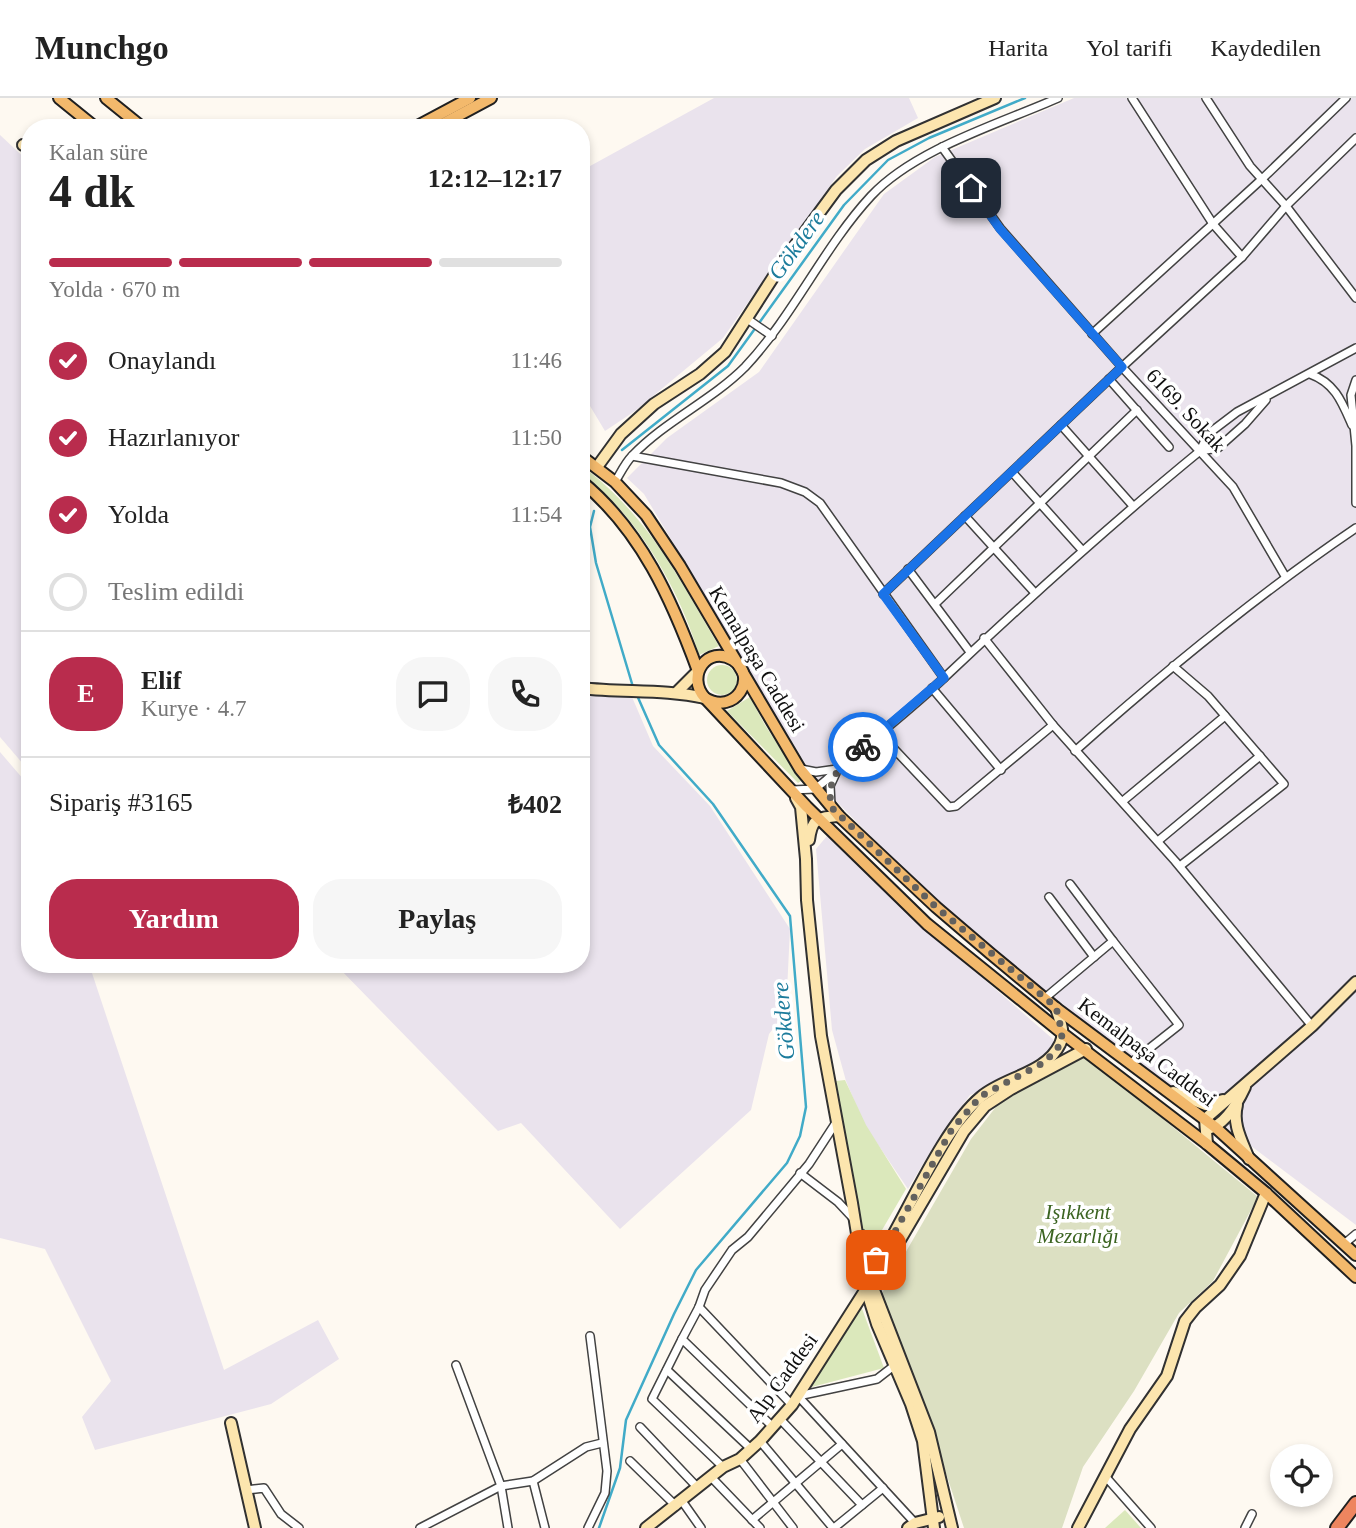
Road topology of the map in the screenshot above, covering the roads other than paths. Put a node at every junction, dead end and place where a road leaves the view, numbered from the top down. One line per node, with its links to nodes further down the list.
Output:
1 (59, 98): 10 (main road)
2 (106, 98): 11 (main road)
3 (470, 98): 12 (main road)
4 (491, 98): 13 (main road)
5 (995, 98): 21 (main road)
6 (1058, 98): 15 (street)
7 (1132, 98): 18 (street)
8 (1206, 98): 16 (street)
9 (1346, 98): 16 (street)
10 (85, 119)
11 (132, 119)
12 (431, 119)
13 (452, 119)
14 (1356, 138): 17 (street)
15 (942, 147): 22 (street, 6169. Sokak); 23 (street)
16 (1262, 180): 17 (street); 18 (street)
17 (1286, 206): 19 (street); 20 (street)
18 (1213, 224): 19 (street); 22 (street)
19 (1242, 257): 25 (street)
20 (1356, 298)
21 (746, 318): 23 (street); 38 (main road)
22 (1092, 334): 25 (street, 6169. Sokak)
23 (772, 336): 35 (street)
24 (1356, 348): 26 (street)
25 (1122, 367): 27 (street); 34 (street, 6169. Sokak)
26 (1310, 374): 29 (street); 32 (street)
27 (1109, 379): 30 (street, 6169. Sokak); 31 (street)
28 (1356, 380): 32 (street)
29 (1269, 397): 34 (street); 34 (street)
30 (1137, 410): 33 (street, 6169. Sokak); 36 (street, 6169. Sokak)
31 (1061, 425): 36 (street); 39 (street)
32 (1354, 430): 43 (street)
33 (1169, 447)
34 (1200, 451): 44 (street); 50 (street, 6169. Sokak)
35 (632, 456): 40 (street); 52 (street)
36 (1089, 457): 42 (street, 6169. Sokak); 44 (street)
37 (590, 462): 38 (main road, Kemalpaşa Caddesi)
38 (597, 467): 40 (main road, Kemalpaşa Caddesi)
39 (1012, 472): 42 (street); 45 (street)
40 (615, 482): 57 (main road, Kemalpaşa Caddesi)
41 (590, 489): 58 (main road)
42 (1041, 503): 47 (street, 6169. Sokak); 48 (street)
43 (1356, 503)
44 (1133, 506): 48 (street)
45 (965, 516): 47 (street); 49 (street)
46 (1356, 528): 50 (street)
47 (994, 548): 51 (street); 53 (street, 6169. Sokak)
48 (1082, 550): 51 (street)
49 (908, 569): 52 (street); 53 (street)
50 (1285, 576): 56 (street)
51 (1035, 593): 54 (street)
52 (883, 594): 59 (street)
53 (935, 604): 55 (street)
54 (984, 638): 55 (street); 65 (street)
55 (970, 652): 59 (street)
56 (1173, 666): 64 (street); 67 (street)
57 (740, 667): 58 (main road); 63 (main road); 69 (main road, Kemalpaşa Caddesi)
58 (698, 671): 62 (main road); 63 (main road)
59 (944, 678): 60 (street)
60 (932, 688): 66 (street); 71 (street)
61 (590, 689): 62 (main road)
62 (677, 692): 63 (main road)
63 (705, 698): 72 (main road, Kemalpaşa Caddesi)
64 (1225, 716): 68 (street); 74 (street)
65 (1054, 725): 67 (street); 71 (street)
66 (879, 733): 70 (street); 71 (street)
67 (1075, 751): 74 (street)
68 (1260, 756): 78 (street); 80 (street)
69 (800, 769): 70 (street); 73 (main road, Kemalpaşa Caddesi)
70 (838, 769): 73 (street); 75 (street)
71 (1001, 770)
72 (792, 789): 73 (street); 77 (main road, Kemalpaşa Caddesi); 79 (main road)
73 (815, 789): 75 (main road, Kemalpaşa Caddesi)
74 (1123, 801): 78 (street)
75 (831, 807): 76 (main road, Kemalpaşa Caddesi)
76 (839, 816): 77 (main road); 86 (main road, Kemalpaşa Caddesi)
77 (820, 818): 79 (main road); 89 (main road, Kemalpaşa Caddesi)
78 (1158, 841): 80 (street)
79 (806, 859): 95 (main road)
80 (1180, 866): 88 (street)
81 (1070, 884): 83 (street)
82 (1049, 897): 84 (street)
83 (1113, 941): 84 (street); 91 (street)
84 (1094, 957): 86 (street)
85 (1356, 982): 88 (main road)
86 (1045, 998): 87 (main road, Kemalpaşa Caddesi)
87 (1056, 1007): 89 (main road); 91 (main road, Kemalpaşa Caddesi)
88 (1312, 1026): 92 (main road)
89 (1062, 1033): 90 (main road, Kemalpaşa Caddesi); 106 (main road, Alp Caddesi)
90 (1086, 1049): 97 (main road, Kemalpaşa Caddesi); 106 (main road, Alp Caddesi)
91 (1131, 1063): 93 (main road, Kemalpaşa Caddesi)
92 (1246, 1085): 93 (main road); 94 (main road); 96 (main road)
93 (1165, 1088): 96 (main road, Kemalpaşa Caddesi)
94 (1238, 1102): 96 (main road); 99 (main road)
95 (837, 1121): 100 (street); 102 (main road)
96 (1208, 1125): 97 (main road); 98 (main road); 99 (main road, Kemalpaşa Caddesi)
97 (1189, 1130): 98 (main road, Kemalpaşa Caddesi)
98 (1207, 1144): 101 (main road, Kemalpaşa Caddesi)
99 (1249, 1159): 105 (main road, Kemalpaşa Caddesi)
100 (800, 1173): 103 (street); 111 (street)
101 (1266, 1193): 109 (main road, Kemalpaşa Caddesi); 129 (main road)
102 (852, 1203): 103 (main road); 106 (main road)
103 (855, 1220): 110 (main road)
104 (1356, 1234): 105 (street)
105 (1344, 1244): 107 (main road, Kemalpaşa Caddesi)
106 (891, 1255): 108 (main road, Alp Caddesi)
107 (1356, 1255)
108 (876, 1274): 110 (main road, Alp Caddesi); 142 (main road)
109 (1356, 1277)
110 (866, 1289): 115 (main road); 117 (main road, Alp Caddesi)
111 (699, 1307): 113 (street); 117 (street)
112 (590, 1336): 122 (street)
113 (682, 1339): 116 (street); 119 (street)
114 (456, 1365): 133 (street)
115 (895, 1365): 117 (street); 144 (main road)
116 (667, 1370): 124 (street); 128 (street)
117 (795, 1400): 119 (main road, Alp Caddesi); 123 (street)
118 (231, 1423): 136 (main road)
119 (776, 1423): 121 (main road, Alp Caddesi); 127 (street)
120 (640, 1427): 134 (street)
121 (760, 1441): 124 (main road, Alp Caddesi); 132 (street)
122 (603, 1443): 131 (street); 152 (street)
123 (842, 1444): 127 (street); 135 (street)
124 (751, 1449): 125 (main road, Alp Caddesi)
125 (740, 1459): 128 (main road, Alp Caddesi); 137 (street)
126 (630, 1461): 139 (street)
127 (821, 1463): 132 (street); 140 (street)
128 (723, 1467): 130 (main road, Alp Caddesi)
129 (1105, 1476): 158 (main road); 159 (street)
130 (712, 1478): 134 (main road, Alp Caddesi); 143 (street)
131 (533, 1481): 133 (street); 151 (street)
132 (797, 1484): 137 (street); 156 (street)
133 (501, 1486): 149 (street); 150 (street)
134 (698, 1488): 139 (main road, Alp Caddesi)
135 (883, 1488): 140 (street); 145 (street)
136 (246, 1490): 147 (main road); 148 (street)
137 (772, 1503): 143 (street); 155 (street)
138 (1356, 1503): 161 (highway)
139 (679, 1504): 146 (main road, Alp Caddesi); 153 (street)
140 (862, 1505): 156 (street)
141 (1252, 1514): 160 (street)
142 (949, 1516): 144 (main road); 157 (main road)
143 (752, 1520): 154 (street)
144 (933, 1523): 145 (main road)
145 (912, 1525)
146 (650, 1527)
147 (255, 1528)
148 (299, 1528)
149 (420, 1528)
150 (508, 1528)
151 (545, 1528)
152 (588, 1528)
153 (701, 1528)
154 (760, 1528)
155 (793, 1528)
156 (834, 1528)
157 (952, 1528)
158 (1078, 1528)
159 (1151, 1528)
160 (1245, 1528)
161 (1337, 1528)

